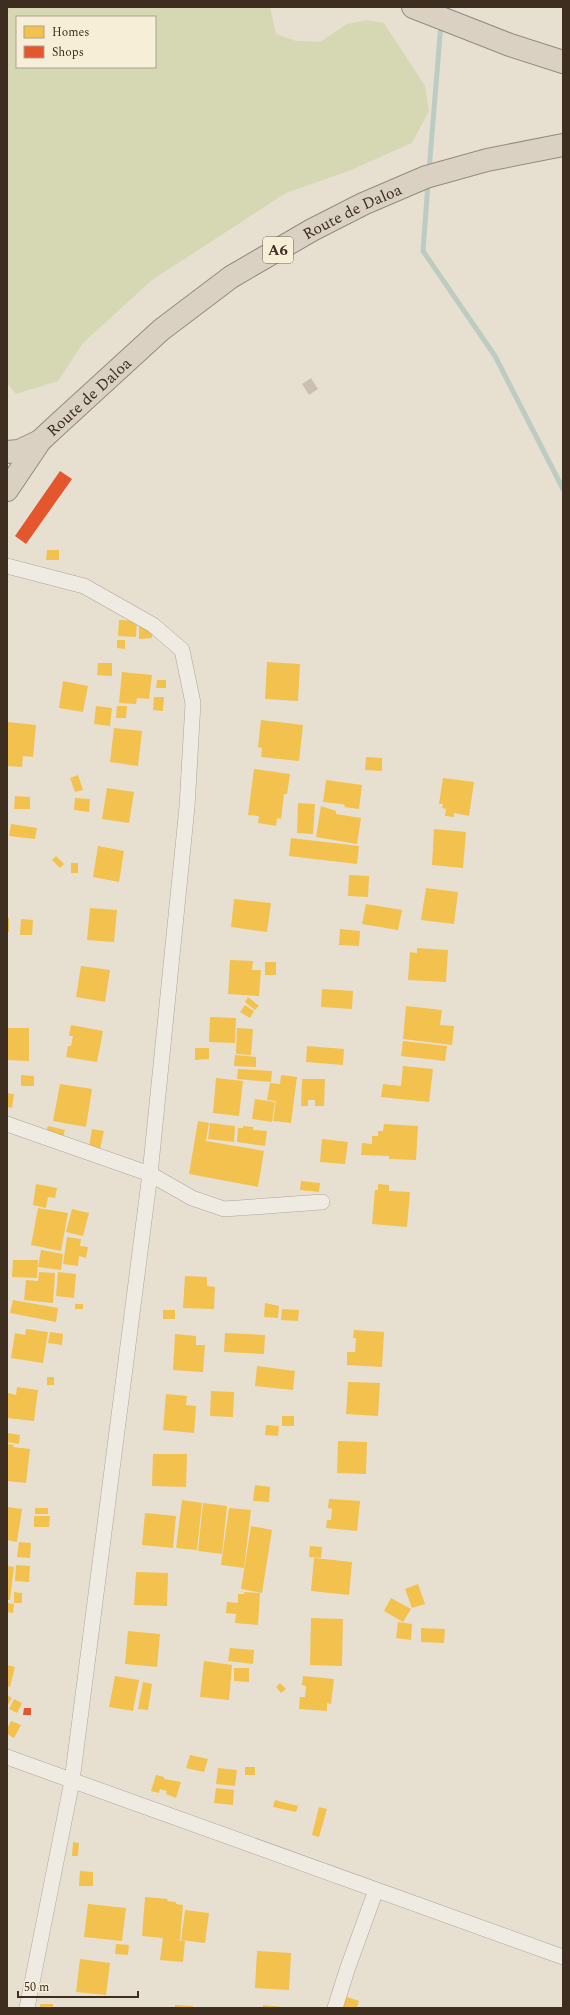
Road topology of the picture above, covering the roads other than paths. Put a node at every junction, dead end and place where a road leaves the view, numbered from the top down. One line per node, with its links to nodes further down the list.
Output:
1 (414, 7): 2 (highway)
2 (563, 62)
3 (563, 145): 4 (highway, Route de Daloa / A6)
4 (40, 441): 5 (highway); 6 (highway, A6)
5 (7, 452)
6 (7, 490)
7 (7, 566): 9 (street)
8 (7, 1124): 9 (street)
9 (150, 1174): 10 (street); 12 (street)
10 (322, 1202)
11 (7, 1757): 12 (street)
12 (72, 1780): 13 (street); 15 (street)
13 (376, 1890): 14 (street); 16 (street)
14 (563, 1957)
15 (26, 2008)
16 (335, 2008)

